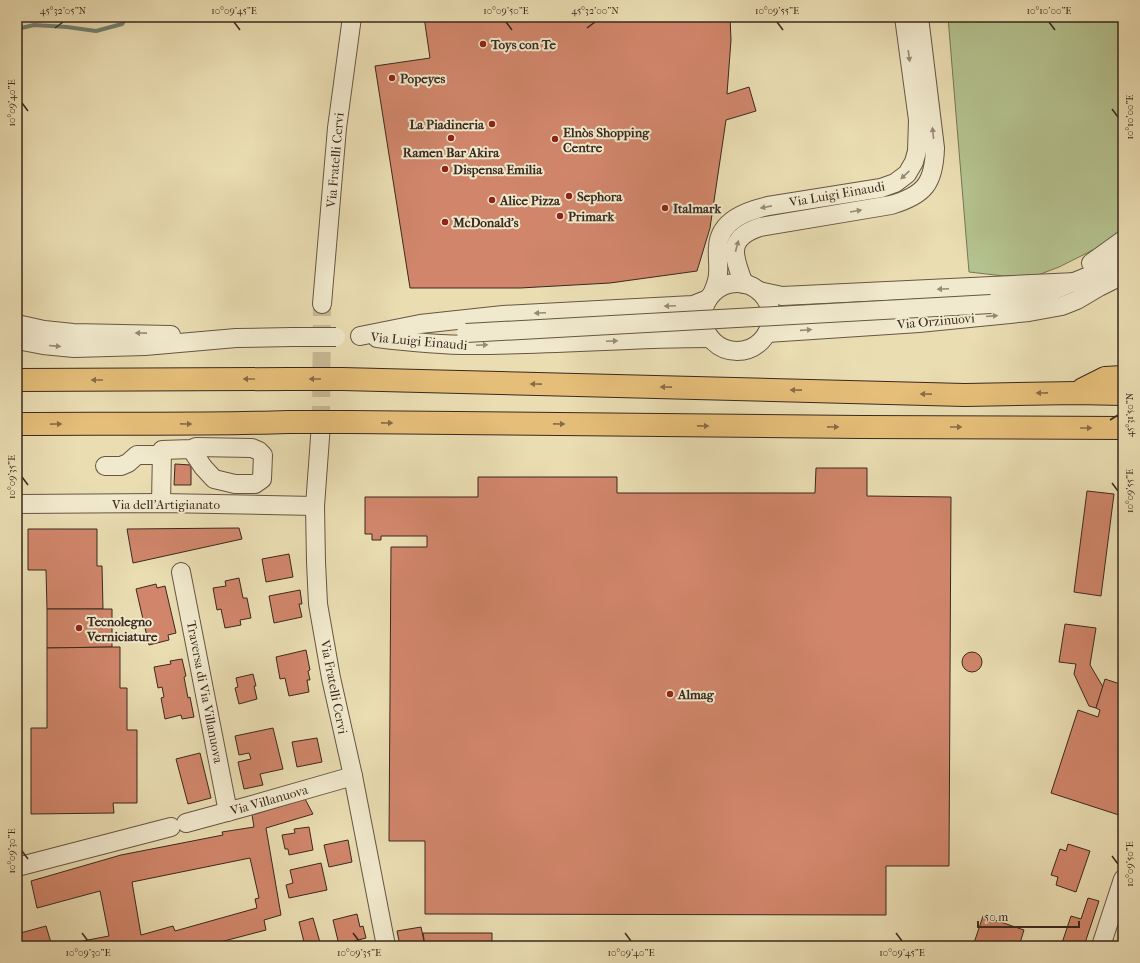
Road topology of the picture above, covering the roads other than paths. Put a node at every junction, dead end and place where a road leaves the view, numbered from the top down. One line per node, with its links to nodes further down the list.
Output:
1 (352, 17): 13 (street, Via Fratelli Cervi)
2 (904, 17): 12 (street, Via Luigi Einaudi, one-way to 12)
3 (919, 17): 9 (street, Via Luigi Einaudi, one-way to 3)
4 (1123, 240): 8 (street, Via Luigi Einaudi)
5 (1123, 257): 7 (street)
6 (1123, 275): 10 (street, Via Orzinuovi)
7 (1076, 282): 8 (street, Via Luigi Einaudi); 11 (street)
8 (1024, 284): 9 (street, Via Luigi Einaudi, one-way to 9)
9 (751, 287): 12 (street, Via Luigi Einaudi); 15 (street, Via Luigi Einaudi)
10 (1099, 287): 11 (street, Via Orzinuovi); 15 (street, Via Orzinuovi, one-way to 10)
11 (1047, 293): 16 (street, bridge)
12 (710, 295): 16 (street, Via Luigi Einaudi, one-way to 16); 18 (street, Via Luigi Einaudi)
13 (322, 304)
14 (17, 324): 17 (street, one-way to 14)
15 (767, 333): 18 (street)
16 (360, 336): 17 (street, bridge); 18 (street, Via Luigi Einaudi, one-way to 18)
17 (236, 338): 19 (street, one-way to 17)
18 (710, 338)
19 (17, 340)
20 (1123, 377): 22 (highway)
21 (17, 380): 22 (highway, one-way to 21, bridge)
22 (1076, 392): 23 (highway)
23 (1123, 394)
24 (17, 424): 26 (highway, one-way to 26, bridge)
25 (321, 424): 32 (street, Via Fratelli Cervi)
26 (1123, 428)
27 (191, 450): 28 (street)
28 (162, 455): 29 (street); 30 (street)
29 (105, 466)
30 (161, 503): 31 (street, Via dell'Artigianato); 32 (street, Via dell'Artigianato)
31 (17, 504)
32 (315, 506): 34 (street, Via Fratelli Cervi)
33 (181, 572): 35 (street, Traversa di Via Villanuova)
34 (352, 776): 35 (street, Via Villanuova); 38 (street, Via Fratelli Cervi)
35 (228, 812): 36 (street, Via Villanuova)
36 (17, 868)
37 (1123, 879): 39 (street)
38 (386, 946)
39 (1101, 946)

